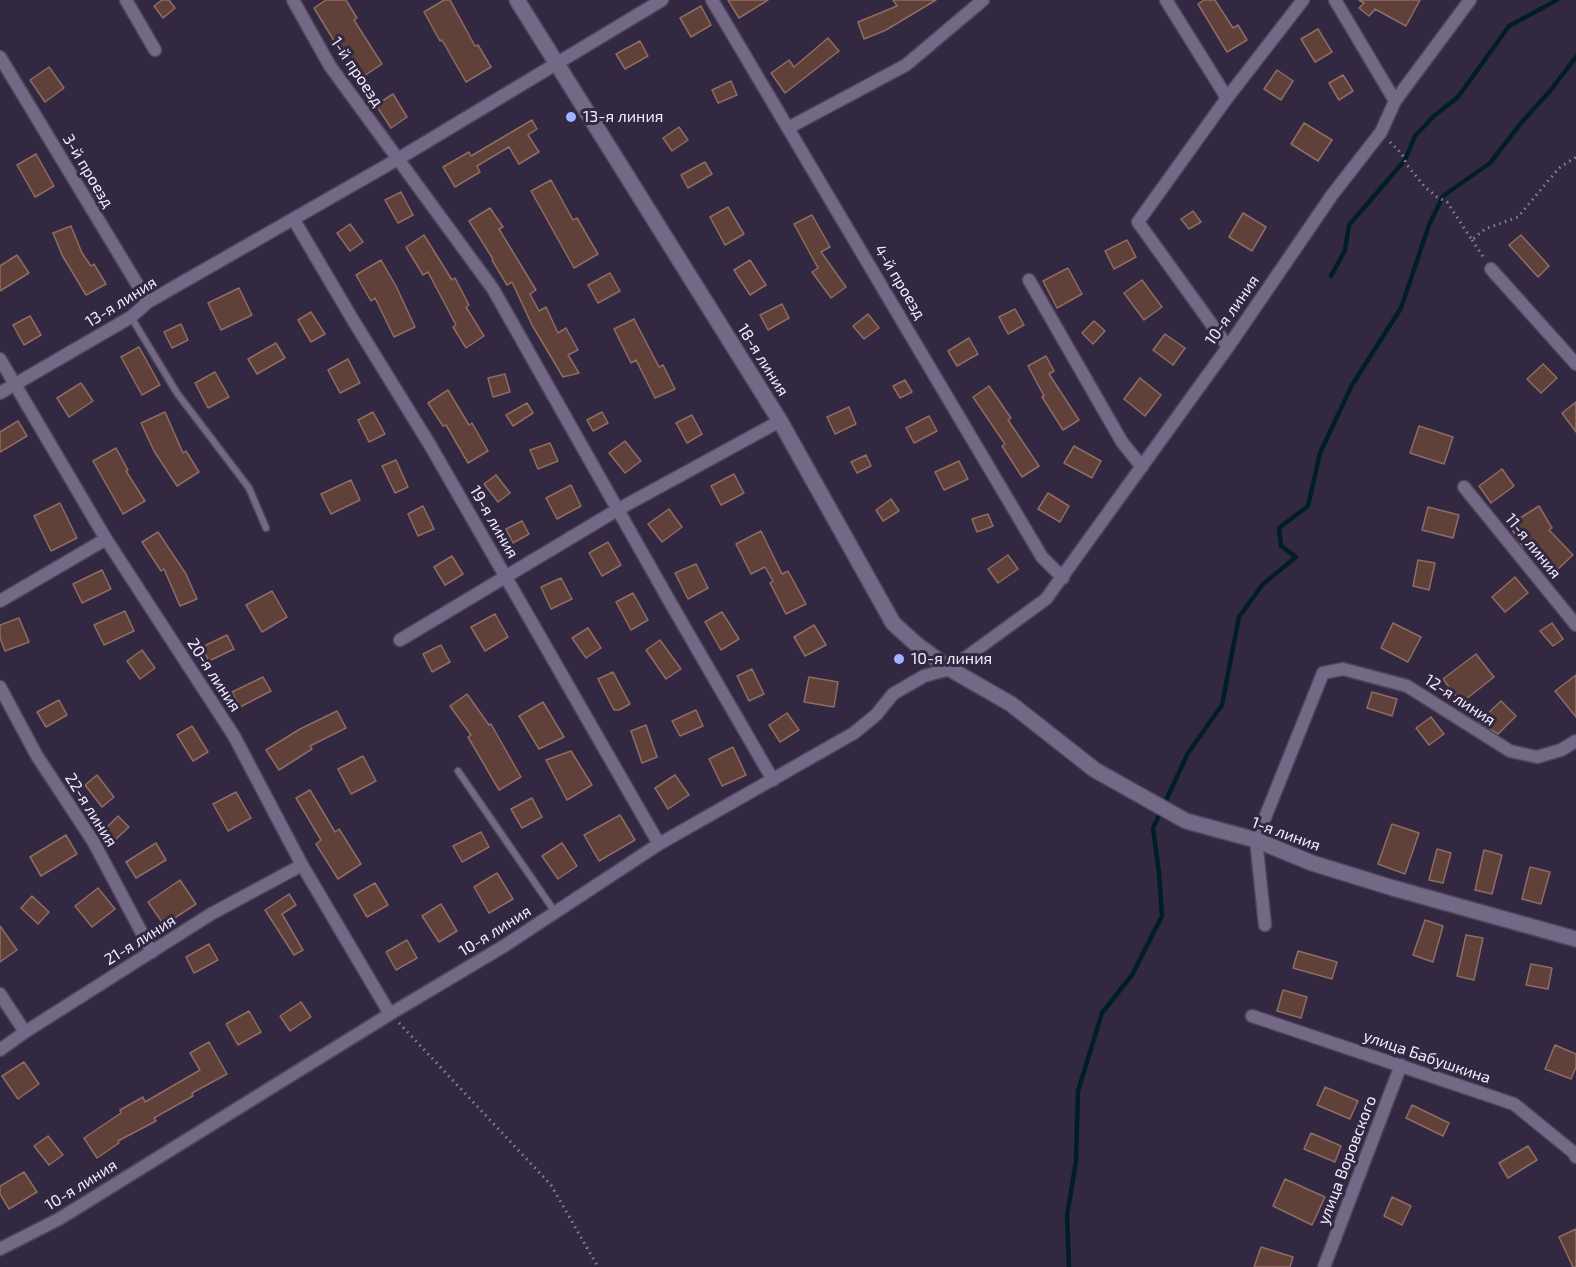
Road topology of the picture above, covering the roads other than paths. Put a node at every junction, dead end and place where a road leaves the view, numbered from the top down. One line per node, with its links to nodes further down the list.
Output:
1 (126, 0): 11 (street)
2 (293, 0): 17 (street, 1-й проезд)
3 (517, 0): 13 (street, 18-я линия)
4 (662, 0): 13 (street, 13-я линия)
5 (712, 0): 16 (street, 4-й проезд)
6 (983, 0): 16 (street)
7 (1166, 0): 14 (street)
8 (1303, 0): 14 (street)
9 (1335, 0): 15 (street)
10 (1470, 0): 15 (street, 10-я линия)
11 (155, 50)
12 (0, 57): 21 (street, 3-й проезд)
13 (556, 64): 17 (street, 13-я линия); 28 (street, 18-я линия)
14 (1227, 98): 23 (street)
15 (1395, 101): 23 (street, 10-я линия)
16 (788, 128): 35 (street, 4-й проезд)
17 (398, 159): 18 (street, 13-я линия); 31 (street, 1-й проезд)
18 (294, 220): 21 (street, 13-я линия); 34 (street, 19-я линия)
19 (1491, 269): 25 (street)
20 (1029, 280): 29 (street)
21 (148, 302): 22 (street, 13-я линия)
22 (131, 317): 26 (street, 13-я линия); 32 (lane)
23 (1228, 346): 29 (street, 10-я линия)
24 (0, 359): 26 (street, 20-я линия)
25 (1576, 364)
26 (15, 384): 27 (street, 13-я линия); 33 (street, 20-я линия)
27 (0, 393)
28 (780, 421): 31 (street); 39 (street, 18-я линия)
29 (1142, 467): 35 (street, 10-я линия)
30 (1464, 487): 37 (street, 11-я линия)
31 (617, 510): 34 (street); 44 (street, 1-й проезд)
32 (266, 528)
33 (106, 538): 36 (street); 47 (street, 20-я линия)
34 (506, 576): 38 (street); 46 (street, 19-я линия)
35 (1063, 578): 39 (street, 10-я линия)
36 (0, 601)
37 (1576, 625)
38 (400, 640)
39 (950, 669): 41 (street, 18-я линия); 44 (street, 10-я линия)
40 (0, 687): 51 (street, 22-я линия)
41 (1011, 704): 45 (street, 1-я линия)
42 (1576, 741): 45 (street, 12-я линия)
43 (458, 771): 48 (lane)
44 (773, 780): 46 (street, 10-я линия)
45 (1256, 840): 49 (street); 50 (street, 1-я линия)
46 (659, 844): 48 (street, 10-я линия)
47 (302, 865): 51 (street, 21-я линия); 53 (street, 20-я линия)
48 (556, 912): 53 (street, 10-я линия)
49 (1265, 925)
50 (1576, 939)
51 (152, 952): 55 (street, 21-я линия)
52 (0, 994): 55 (street)
53 (390, 1014): 59 (street, 10-я линия)
54 (1252, 1016): 57 (street, улица Бабушкина)
55 (25, 1032): 56 (street, 21-я линия)
56 (0, 1050)
57 (1401, 1065): 58 (street, улица Бабушкина); 60 (street, улица Воровского)
58 (1576, 1157)
59 (0, 1249)
60 (1324, 1267)

